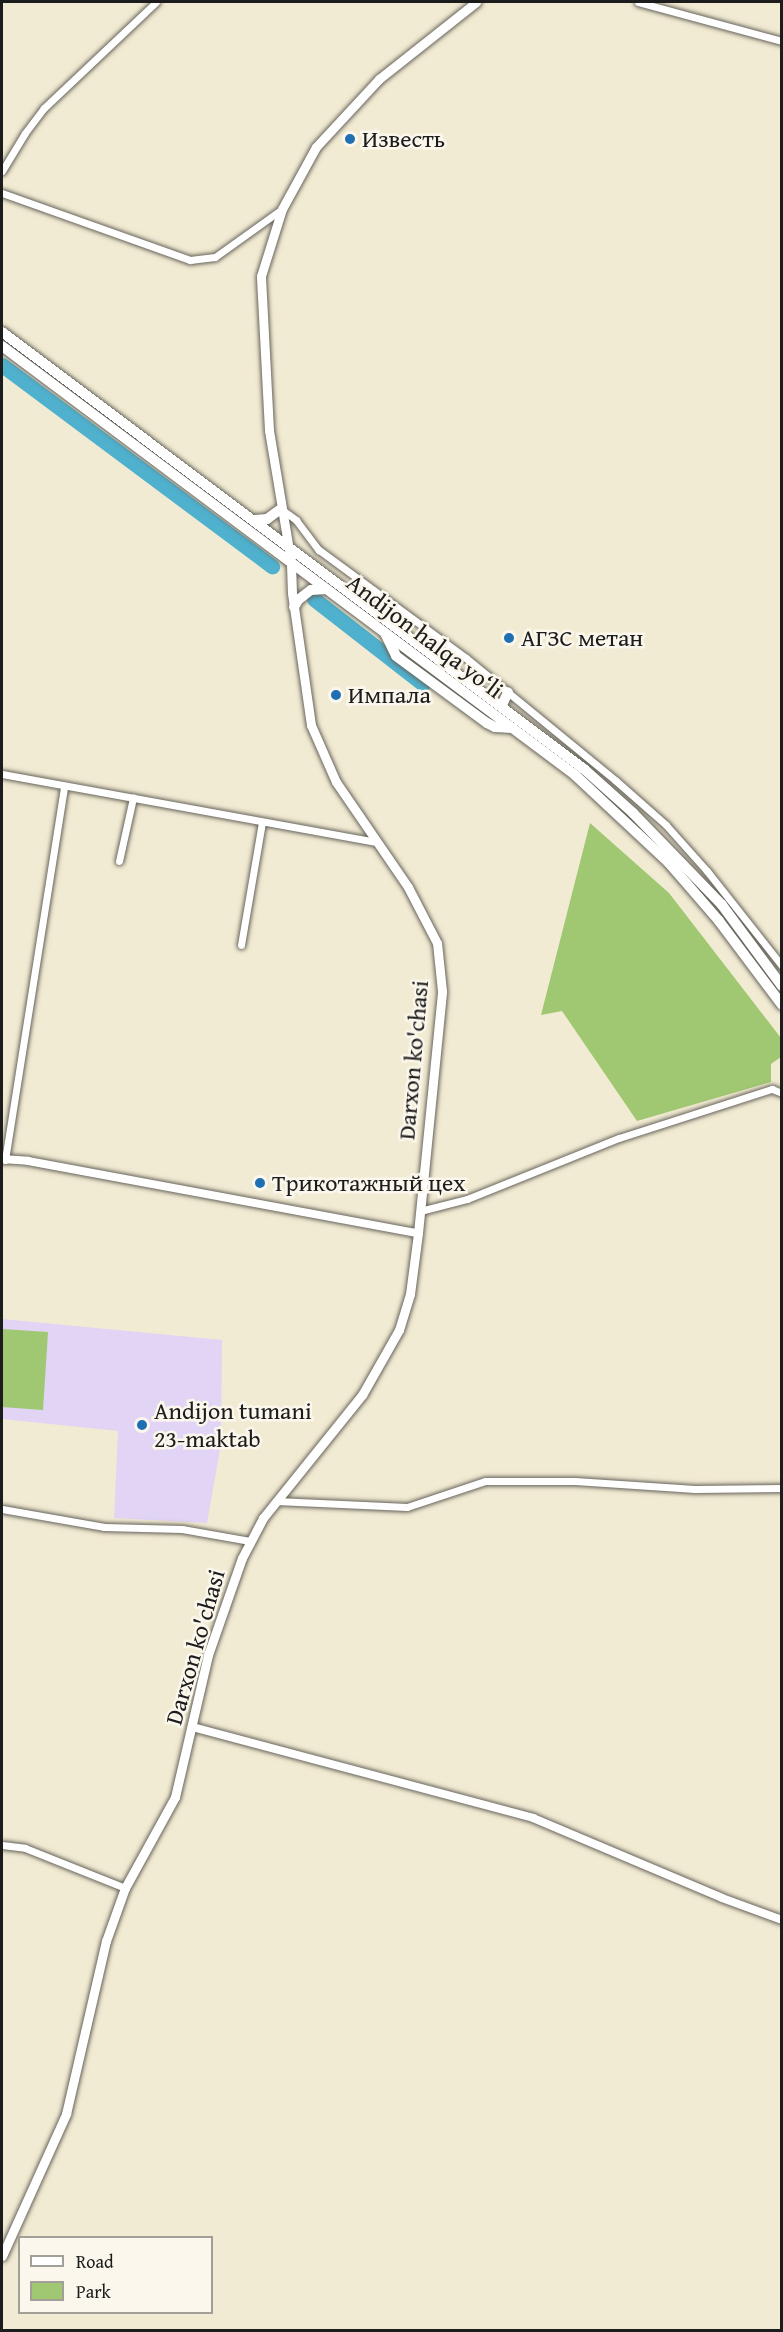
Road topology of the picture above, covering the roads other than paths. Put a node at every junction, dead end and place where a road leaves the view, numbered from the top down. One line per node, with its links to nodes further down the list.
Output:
1 (156, 2): 5 (street)
2 (476, 2): 7 (main road, Darxon ko'chasi)
3 (638, 2): 4 (street)
4 (782, 41)
5 (2, 171)
6 (2, 193): 7 (street)
7 (282, 209): 10 (main road, Darxon ko'chasi)
8 (2, 332): 11 (highway, Andijon halqa yo‘li)
9 (2, 346): 13 (highway, Andijon halqa yo‘li)
10 (282, 509): 11 (highway); 12 (main road, Darxon ko'chasi); 16 (street)
11 (255, 520): 12 (highway, Andijon halqa yo‘li)
12 (288, 544): 13 (main road, Darxon ko'chasi); 17 (highway, Andijon halqa yo‘li)
13 (291, 562): 14 (highway, Andijon halqa yo‘li); 15 (main road, Darxon ko'chasi)
14 (326, 589): 15 (highway); 29 (highway, Andijon halqa yo‘li)
15 (294, 608): 24 (main road, Darxon ko'chasi)
16 (397, 609): 17 (highway); 18 (street)
17 (389, 621): 19 (highway, Andijon halqa yo‘li)
18 (508, 692): 19 (highway); 27 (street)
19 (502, 705): 28 (highway, Andijon halqa yo‘li)
20 (2, 774): 21 (street)
21 (64, 786): 22 (street); 31 (street)
22 (133, 798): 23 (street); 25 (street)
23 (262, 822): 24 (street); 26 (street)
24 (375, 842): 32 (main road, Darxon ko'chasi)
25 (120, 861)
26 (241, 945)
27 (782, 966)
28 (782, 986)
29 (782, 1005)
30 (782, 1093): 32 (street)
31 (3, 1160): 33 (street)
32 (420, 1211): 33 (main road, Darxon ko'chasi)
33 (418, 1233): 35 (main road, Darxon ko'chasi)
34 (782, 1488): 35 (street)
35 (276, 1501): 37 (main road, Darxon ko'chasi)
36 (2, 1509): 37 (street)
37 (250, 1541): 38 (main road, Darxon ko'chasi)
38 (192, 1727): 40 (main road, Darxon ko'chasi); 41 (street)
39 (2, 1845): 40 (street)
40 (125, 1888): 42 (main road, Darxon ko'chasi)
41 (782, 1920)
42 (2, 2256)

